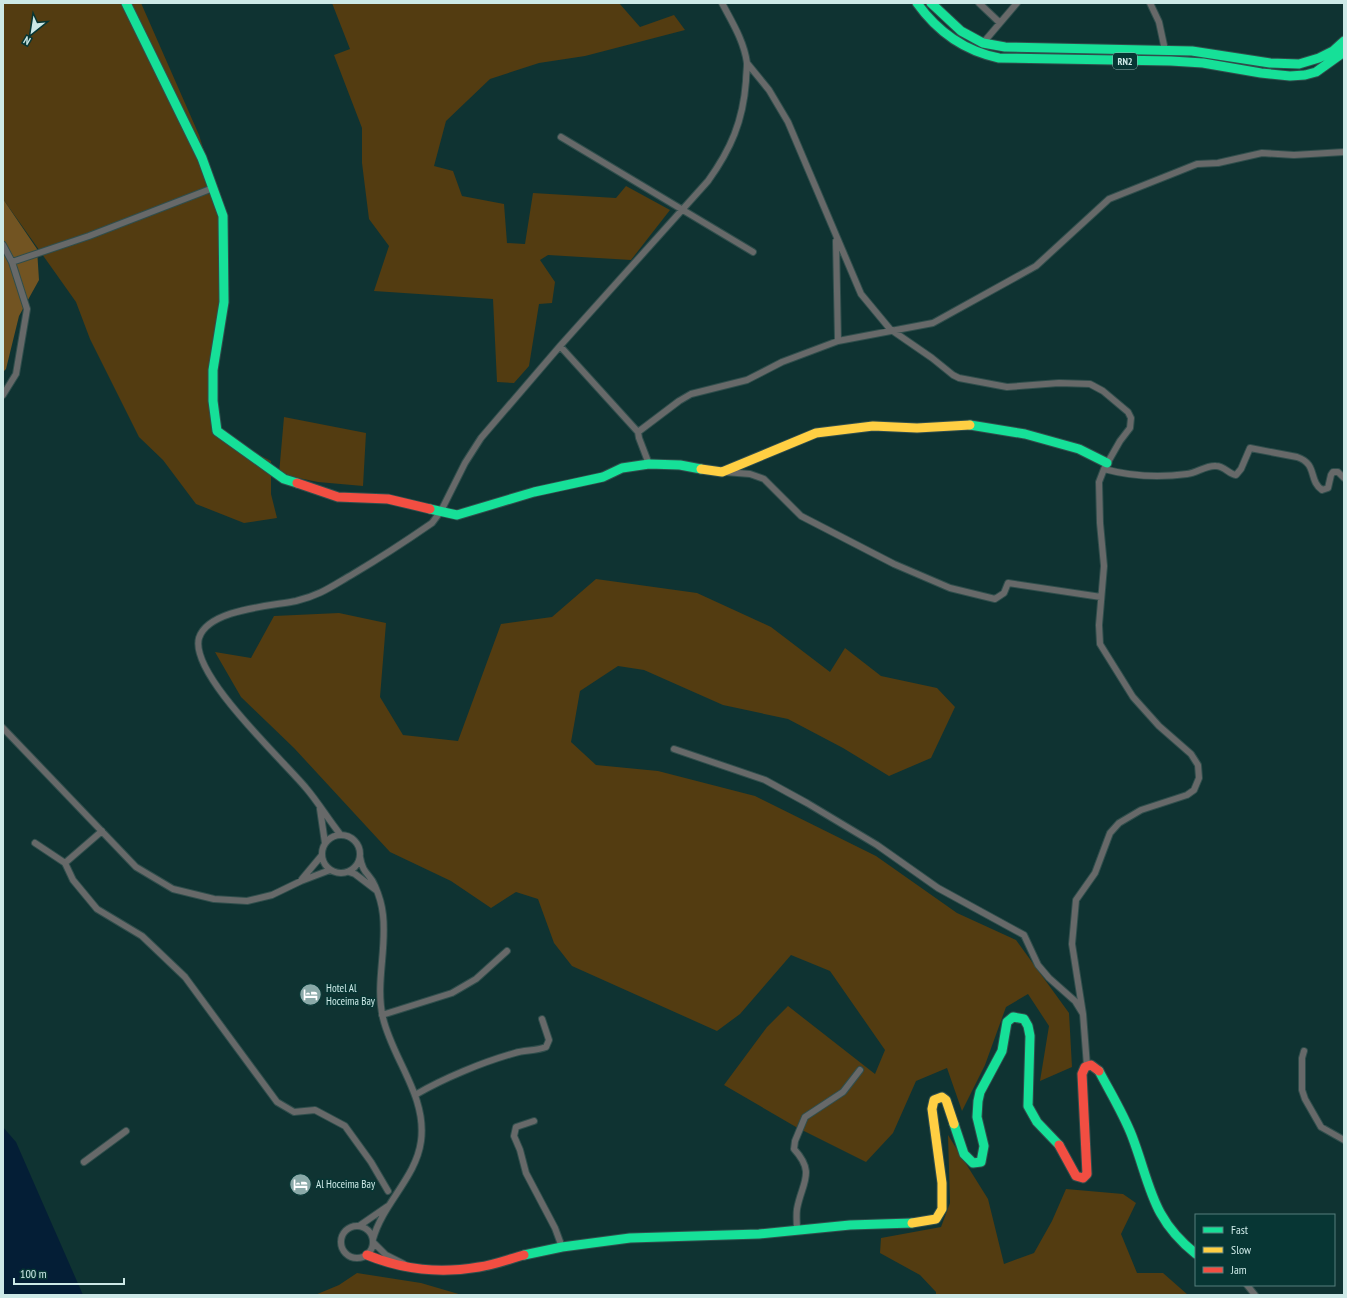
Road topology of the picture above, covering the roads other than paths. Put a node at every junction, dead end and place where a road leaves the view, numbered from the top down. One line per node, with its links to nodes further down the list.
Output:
1 (126, 3): 16 (main road)
2 (722, 3): 13 (street)
3 (917, 3): 12 (main road, RN2)
4 (931, 3): 10 (main road, RN2)
5 (979, 3): 8 (street)
6 (1017, 3): 8 (street)
7 (1150, 3): 11 (street)
8 (1000, 23): 10 (street)
9 (1344, 41): 11 (main road, RN2)
10 (983, 43): 11 (main road, RN2)
11 (1165, 50)
12 (1344, 52)
13 (747, 63): 17 (street); 18 (street)
14 (561, 137): 17 (street)
15 (1344, 152): 22 (street)
16 (214, 188): 21 (street); 31 (main road)
17 (682, 209): 20 (street); 24 (street)
18 (836, 236): 22 (street); 23 (street)
19 (3, 245): 21 (street)
20 (753, 252)
21 (12, 262): 25 (street)
22 (890, 329): 23 (street); 28 (street)
23 (838, 340): 26 (street)
24 (560, 346): 26 (street); 31 (street)
25 (3, 395)
26 (638, 432): 27 (street)
27 (649, 464): 29 (main road); 31 (main road)
28 (1105, 466): 29 (main road); 30 (street); 32 (street)
29 (722, 472): 32 (street)
30 (1344, 478)
31 (441, 511): 35 (street)
32 (1101, 597): 48 (street)
33 (3, 728): 36 (street)
34 (674, 749): 48 (street)
35 (319, 805): 37 (street); 39 (street)
36 (102, 831): 42 (street); 45 (street)
37 (340, 834): 39 (street); 41 (street)
38 (35, 843): 42 (street)
39 (325, 843): 40 (street)
40 (322, 855): 43 (street); 45 (street)
41 (360, 857): 44 (street); 46 (street)
42 (65, 863): 59 (street)
43 (330, 870): 44 (street); 45 (street)
44 (348, 872): 46 (street)
45 (301, 881)
46 (376, 890): 49 (street)
47 (507, 951): 49 (street)
48 (1083, 1014): 52 (street)
49 (382, 1015): 54 (street)
50 (542, 1019): 54 (street)
51 (1304, 1050): 57 (street)
52 (1087, 1066): 62 (main road); 65 (main road)
53 (860, 1070): 62 (street)
54 (415, 1095): 60 (street)
55 (534, 1121): 64 (street)
56 (126, 1131): 58 (street)
57 (1344, 1140)
58 (84, 1162)
59 (388, 1191)
60 (389, 1206): 61 (street); 63 (street)
61 (359, 1226): 63 (street); 66 (street)
62 (797, 1231): 64 (main road)
63 (373, 1240): 66 (street); 67 (street)
64 (562, 1247): 67 (main road)
65 (1195, 1253)
66 (367, 1255): 67 (main road)
67 (413, 1268)
68 (1247, 1286): 69 (street)
69 (1255, 1295)

